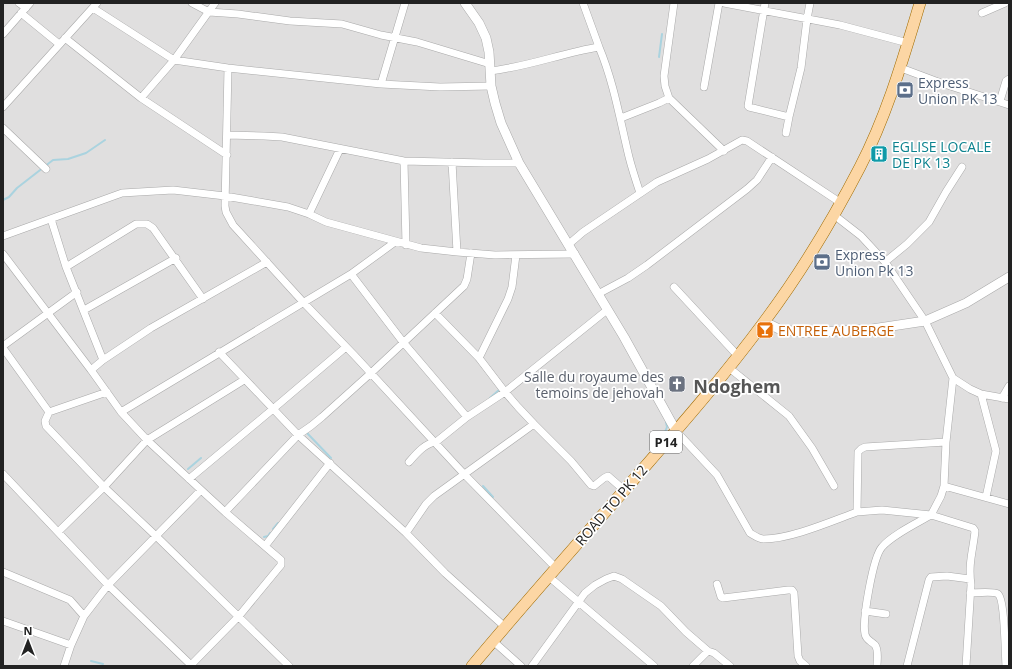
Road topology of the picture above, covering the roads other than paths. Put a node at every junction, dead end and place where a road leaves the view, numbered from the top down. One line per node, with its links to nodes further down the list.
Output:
1 (19, 3): 15 (street)
2 (192, 3): 16 (street)
3 (215, 3): 16 (street)
4 (405, 3): 21 (street)
5 (465, 3): 27 (street)
6 (583, 3): 24 (street)
7 (674, 3): 34 (street)
8 (719, 3): 32 (street)
9 (724, 3): 14 (street)
10 (810, 3): 18 (street)
11 (920, 3): 22 (main road, P14)
12 (1005, 3): 17 (street)
13 (95, 6): 20 (street); 25 (street)
14 (764, 7): 18 (street); 38 (street)
15 (26, 8): 19 (street); 23 (street)
16 (209, 12): 21 (street); 25 (street)
17 (982, 13)
18 (807, 19): 22 (street); 38 (street)
19 (3, 34)
20 (65, 38): 23 (street); 33 (street)
21 (394, 38): 27 (street); 30 (street)
22 (908, 43): 28 (main road, P14)
23 (59, 44): 37 (street)
24 (599, 47): 27 (street); 39 (street)
25 (174, 60): 26 (street); 33 (street)
26 (228, 68): 30 (street); 42 (street)
27 (490, 68): 31 (street)
28 (901, 68): 35 (street); 54 (main road, P14)
29 (1009, 79): 35 (street)
30 (381, 84): 31 (street)
31 (491, 86): 49 (street)
32 (704, 87)
33 (140, 98): 45 (street)
34 (669, 98): 39 (street); 44 (street)
35 (1000, 101): 36 (street)
36 (1009, 105)
37 (3, 107)
38 (789, 117): 41 (street)
39 (621, 118): 52 (street)
40 (3, 128): 51 (street)
41 (786, 133)
42 (227, 135): 43 (street); 45 (street)
43 (340, 149): 47 (street); 55 (street)
44 (724, 151): 46 (street); 52 (street)
45 (227, 155): 53 (street)
46 (772, 156): 54 (street); 75 (street)
47 (404, 161): 48 (street); 61 (street)
48 (452, 162): 49 (street); 62 (street)
49 (519, 163): 60 (street)
50 (962, 167): 69 (street)
51 (46, 169)
52 (640, 193): 60 (street)
53 (225, 196): 55 (street); 57 (street); 68 (street)
54 (840, 203): 56 (main road, ROAD TO PK 12 / P14)
55 (309, 214): 59 (street)
56 (834, 215): 69 (street); 83 (main road, ROAD TO PK 12 / P14)
57 (50, 219): 58 (street); 70 (street)
58 (3, 236)
59 (395, 242): 61 (street); 71 (street)
60 (569, 244): 65 (street)
61 (406, 245): 62 (street)
62 (457, 252): 63 (street)
63 (471, 253): 66 (street); 81 (street)
64 (3, 254): 80 (street)
65 (575, 254): 66 (street); 75 (street)
66 (516, 255): 89 (street)
67 (176, 258): 70 (street); 76 (street); 78 (street)
68 (267, 262): 76 (street); 77 (street)
69 (885, 262): 82 (street)
70 (66, 267): 74 (street)
71 (351, 274): 77 (street); 84 (street)
72 (1009, 277): 82 (street)
73 (674, 288): 88 (street)
74 (77, 292): 78 (street); 80 (street)
75 (598, 294): 79 (street)
76 (203, 299): 90 (street)
77 (304, 303): 86 (street); 87 (street)
78 (84, 310): 90 (street)
79 (607, 310): 98 (street); 106 (street)
80 (48, 313): 85 (street); 92 (street)
81 (435, 313): 84 (street); 89 (street)
82 (925, 321): 83 (street); 94 (street)
83 (765, 322): 88 (main road, ROAD TO PK 12 / P14)
84 (403, 342): 93 (street); 104 (street)
85 (3, 347): 102 (street)
86 (346, 347): 93 (street); 101 (street)
87 (219, 352): 95 (street); 103 (street)
88 (738, 356): 91 (main road, ROAD TO PK 12 / P14)
89 (479, 358): 98 (street)
90 (103, 360): 92 (street)
91 (728, 368): 106 (main road, ROAD TO PK 12 / P14); 116 (street)
92 (91, 370): 97 (street)
93 (371, 373): 107 (street); 109 (street)
94 (954, 378): 99 (street); 110 (street)
95 (244, 380): 101 (street); 108 (street)
96 (1009, 386): 100 (street)
97 (107, 392): 102 (street); 103 (street)
98 (505, 392): 104 (street); 105 (street)
99 (981, 394): 100 (street); 121 (street)
100 (1005, 398)
101 (273, 410): 107 (street); 115 (street)
102 (49, 412): 118 (street)
103 (121, 412): 108 (street)
104 (467, 417): 109 (street)
105 (534, 424): 114 (street); 120 (street)
106 (676, 431): 120 (main road, ROAD TO PK 12 / P14); 124 (street)
107 (298, 435): 112 (street); 123 (street)
108 (147, 440): 115 (street); 118 (street)
109 (436, 442): 111 (street); 114 (street)
110 (946, 442): 117 (street); 124 (street)
111 (409, 462)
112 (330, 464): 127 (street); 129 (street)
113 (3, 474): 126 (street)
114 (464, 474): 127 (street); 131 (street)
115 (189, 479): 119 (street)
116 (834, 486)
117 (944, 486): 121 (street); 125 (street)
118 (104, 487): 126 (street); 128 (street)
119 (200, 490): 123 (street); 128 (street)
120 (624, 490): 131 (main road, ROAD TO PK 12 / P14)
121 (986, 497): 122 (street)
122 (1009, 504)
123 (225, 512): 129 (street)
124 (857, 512): 125 (street)
125 (931, 515): 132 (street); 137 (street)
126 (58, 532): 134 (street)
127 (406, 534): 142 (street)
128 (156, 536): 134 (street); 140 (street)
129 (265, 546): 140 (street)
130 (3, 572): 139 (street)
131 (552, 572): 136 (street); 142 (main road, ROAD TO PK 12 / P14)
132 (970, 578): 135 (street); 157 (street)
133 (717, 584): 155 (street)
134 (108, 585): 139 (street); 147 (street)
135 (970, 593): 158 (street); 159 (street)
136 (577, 602): 145 (street); 151 (street); 152 (street)
137 (865, 611): 138 (street); 156 (street)
138 (886, 614)
139 (84, 616): 144 (street)
140 (239, 616): 147 (street); 148 (street)
141 (3, 621): 144 (street)
142 (505, 627): 143 (main road, ROAD TO PK 12 / P14)
143 (493, 641): 149 (main road, ROAD TO PK 12 / P14); 150 (street)
144 (71, 645): 146 (street)
145 (708, 651): 153 (street); 154 (street)
146 (64, 666)
147 (191, 666)
148 (289, 666)
149 (472, 666)
150 (521, 666)
151 (532, 666)
152 (654, 666)
153 (693, 666)
154 (730, 666)
155 (806, 666)
156 (877, 666)
157 (907, 666)
158 (966, 666)
159 (1006, 666)

